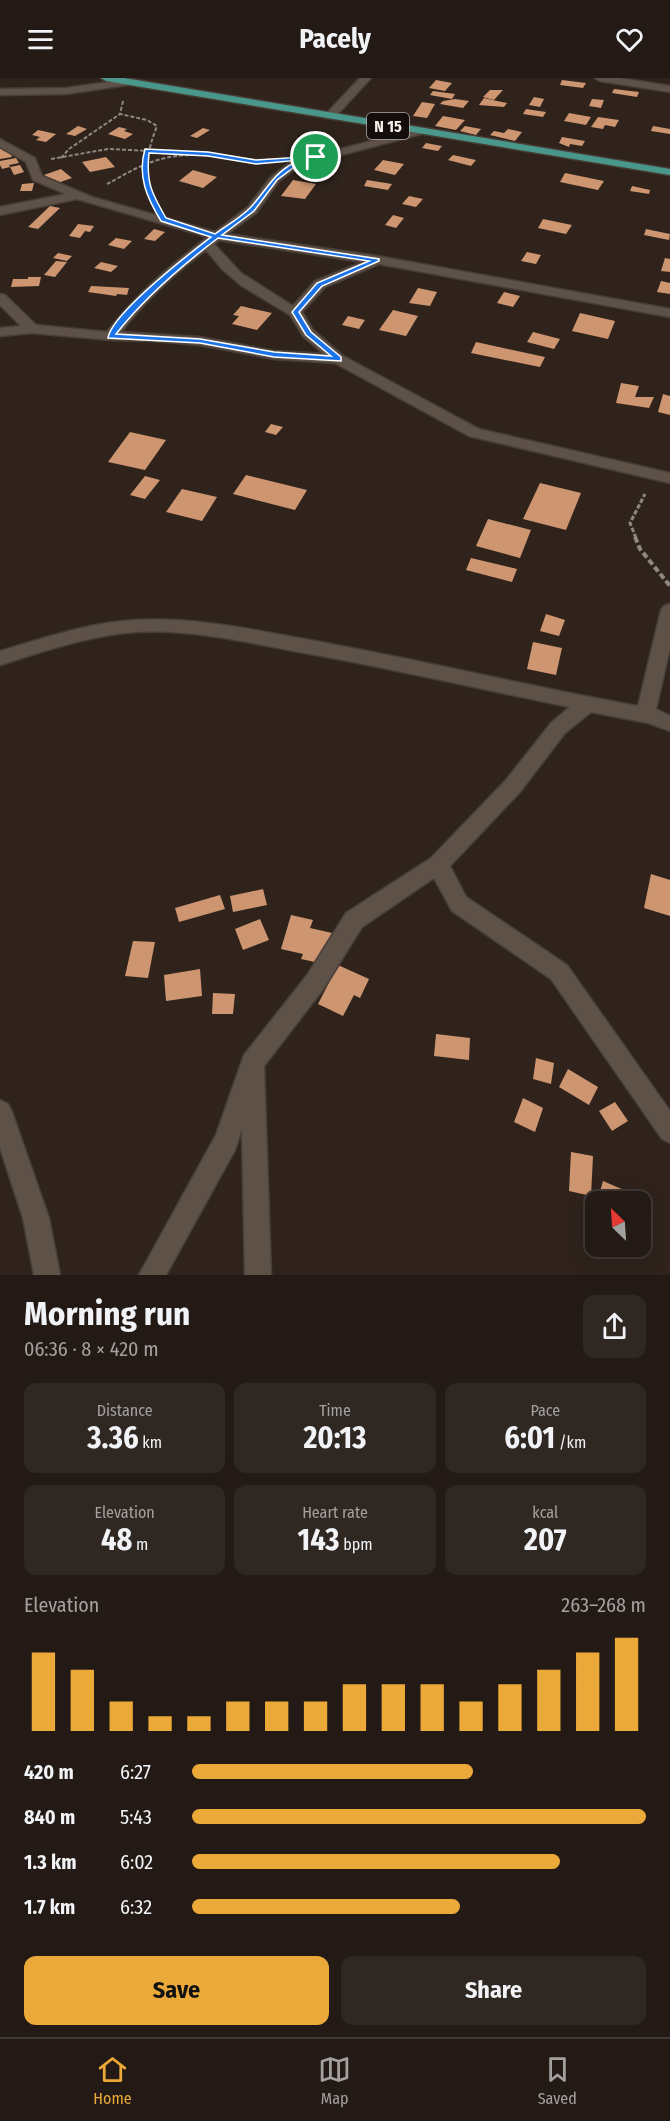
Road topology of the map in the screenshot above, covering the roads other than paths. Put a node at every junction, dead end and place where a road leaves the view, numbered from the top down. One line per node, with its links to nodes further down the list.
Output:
1 (106, 78): 5 (main road, N 15)
2 (366, 78): 8 (street)
3 (600, 78): 6 (street)
4 (144, 81): 5 (main road, N 15); 8 (main road, N 15)
5 (130, 82): 7 (street)
6 (670, 89)
7 (0, 92)
8 (330, 116): 9 (main road, N 15)
9 (421, 131): 11 (main road, N 15); 14 (street)
10 (0, 142): 12 (street)
11 (670, 172)
12 (78, 195): 13 (street); 14 (street)
13 (0, 211)
14 (212, 240): 15 (street); 17 (street); 21 (street)
15 (377, 260): 17 (street); 18 (street)
16 (0, 298): 19 (street)
17 (296, 312): 22 (street)
18 (670, 313)
19 (32, 329): 20 (street); 21 (street)
20 (0, 332)
21 (111, 336): 22 (street)
22 (338, 359): 23 (street)
23 (662, 476)
24 (670, 610): 27 (street)
25 (0, 658): 26 (street)
26 (586, 705): 27 (street); 29 (street)
27 (651, 716): 28 (street)
28 (670, 724)
29 (438, 864): 30 (street); 32 (street)
30 (252, 1063): 34 (street); 35 (street)
31 (0, 1113): 33 (street)
32 (670, 1131)
33 (47, 1275)
34 (152, 1275)
35 (258, 1275)

